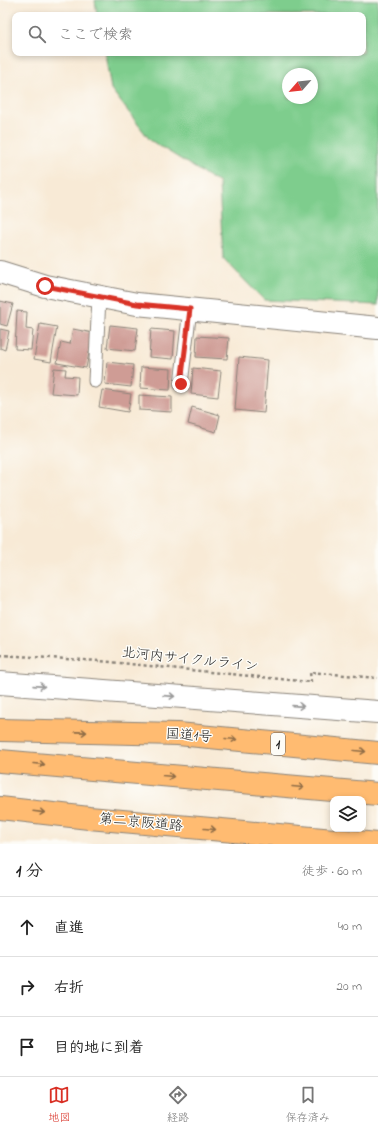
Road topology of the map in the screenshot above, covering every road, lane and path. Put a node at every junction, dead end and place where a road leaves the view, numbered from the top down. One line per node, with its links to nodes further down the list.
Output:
1 (0, 272): 2 (street)
2 (98, 297): 3 (street); 5 (lane)
3 (190, 309): 4 (street); 6 (lane)
4 (378, 328)
5 (95, 381)
6 (181, 384)
7 (0, 655): 9 (path, 北河内サイクルライン)
8 (378, 678): 9 (path)
9 (311, 682): 11 (path, 北河内サイクルライン); 12 (path)
10 (0, 683): 12 (street, one-way to 12)
11 (318, 683)
12 (307, 707): 13 (street)
13 (378, 712)
14 (0, 730): 15 (highway, 国道1号 / 1, one-way to 15)
15 (378, 753)
16 (0, 761): 17 (highway, one-way to 17)
17 (378, 794)
18 (0, 808): 19 (highway, 第二京阪道路, one-way to 19)
19 (378, 844)

